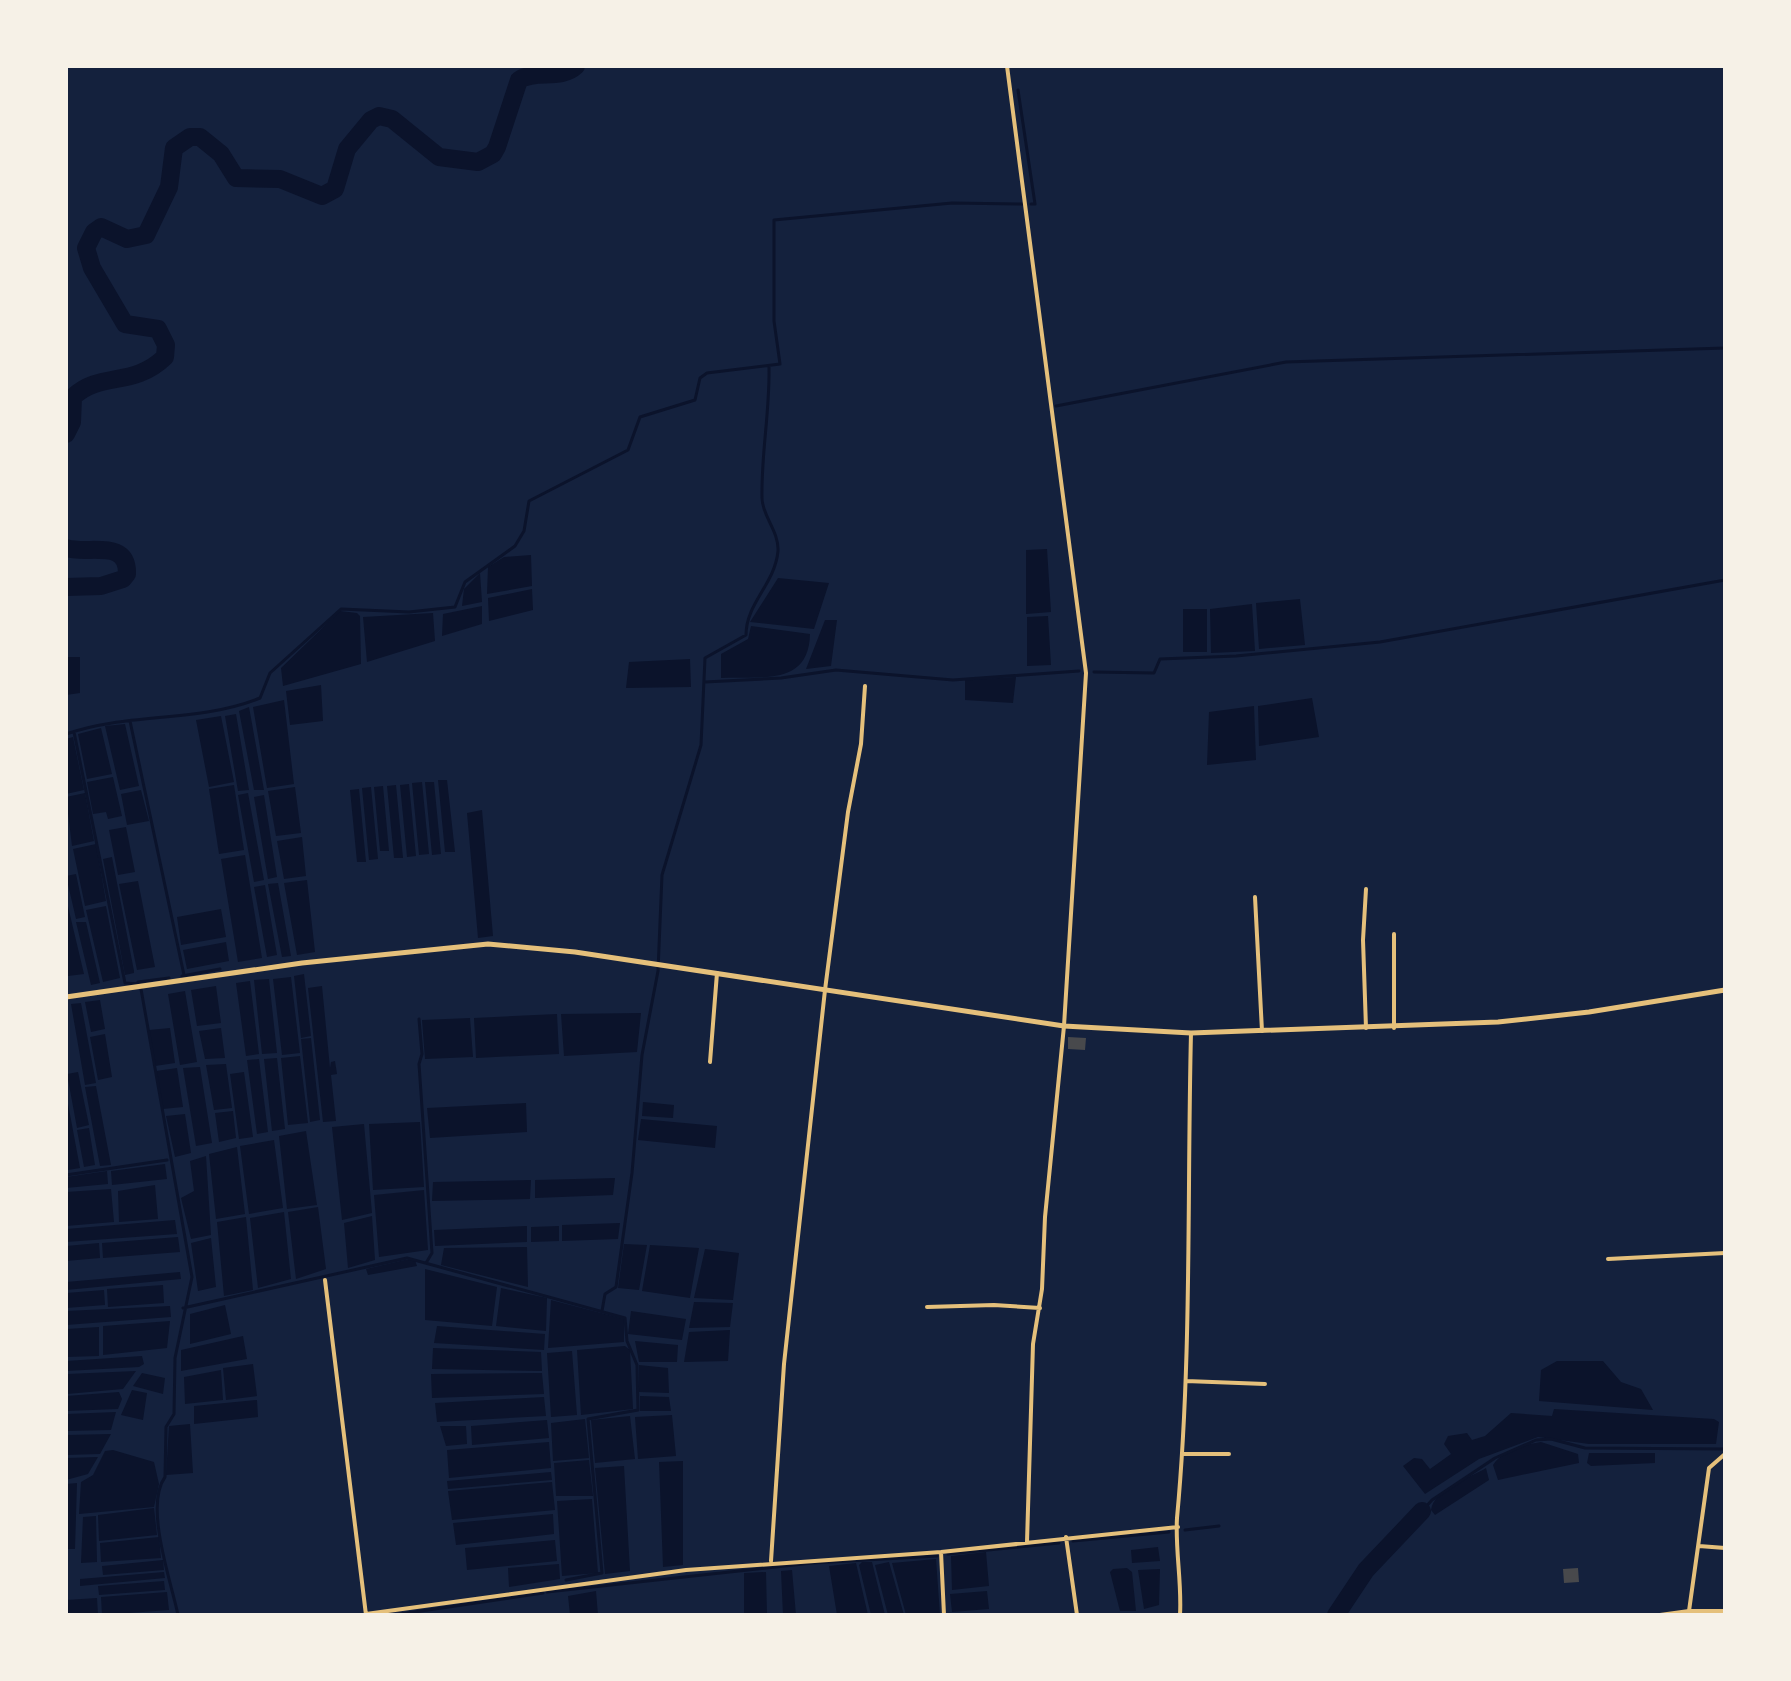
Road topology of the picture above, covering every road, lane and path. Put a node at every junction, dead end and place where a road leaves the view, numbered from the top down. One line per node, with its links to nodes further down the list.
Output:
1 (1007, 66): 10 (street)
2 (865, 686): 7 (street)
3 (1366, 889): 11 (street)
4 (1255, 897): 13 (street)
5 (1394, 934): 12 (street)
6 (717, 973): 7 (street); 9 (street); 15 (street)
7 (825, 990): 10 (street); 32 (street)
8 (1725, 990): 12 (street)
9 (66, 997)
10 (1064, 1026): 14 (street); 20 (street)
11 (1366, 1028): 12 (street); 13 (street)
12 (1394, 1028)
13 (1262, 1031): 14 (street)
14 (1191, 1033): 21 (street)
15 (710, 1062)
16 (1725, 1253): 17 (street)
17 (1608, 1259)
18 (325, 1280): 35 (street)
19 (927, 1307): 20 (street)
20 (1040, 1308): 28 (street)
21 (1186, 1381): 22 (street); 23 (street)
22 (1265, 1384)
23 (1182, 1454): 24 (street); 26 (street)
24 (1229, 1454)
25 (1725, 1454): 29 (street)
26 (1178, 1527): 27 (street); 38 (street)
27 (1066, 1537): 28 (street); 37 (street)
28 (1027, 1542): 31 (street)
29 (1699, 1546): 30 (street); 33 (street)
30 (1725, 1548)
31 (941, 1552): 32 (street); 36 (street)
32 (771, 1561): 35 (street)
33 (1689, 1611): 34 (street); 39 (street)
34 (1725, 1611)
35 (366, 1615)
36 (944, 1615)
37 (1077, 1615)
38 (1180, 1615)
39 (1660, 1615)

